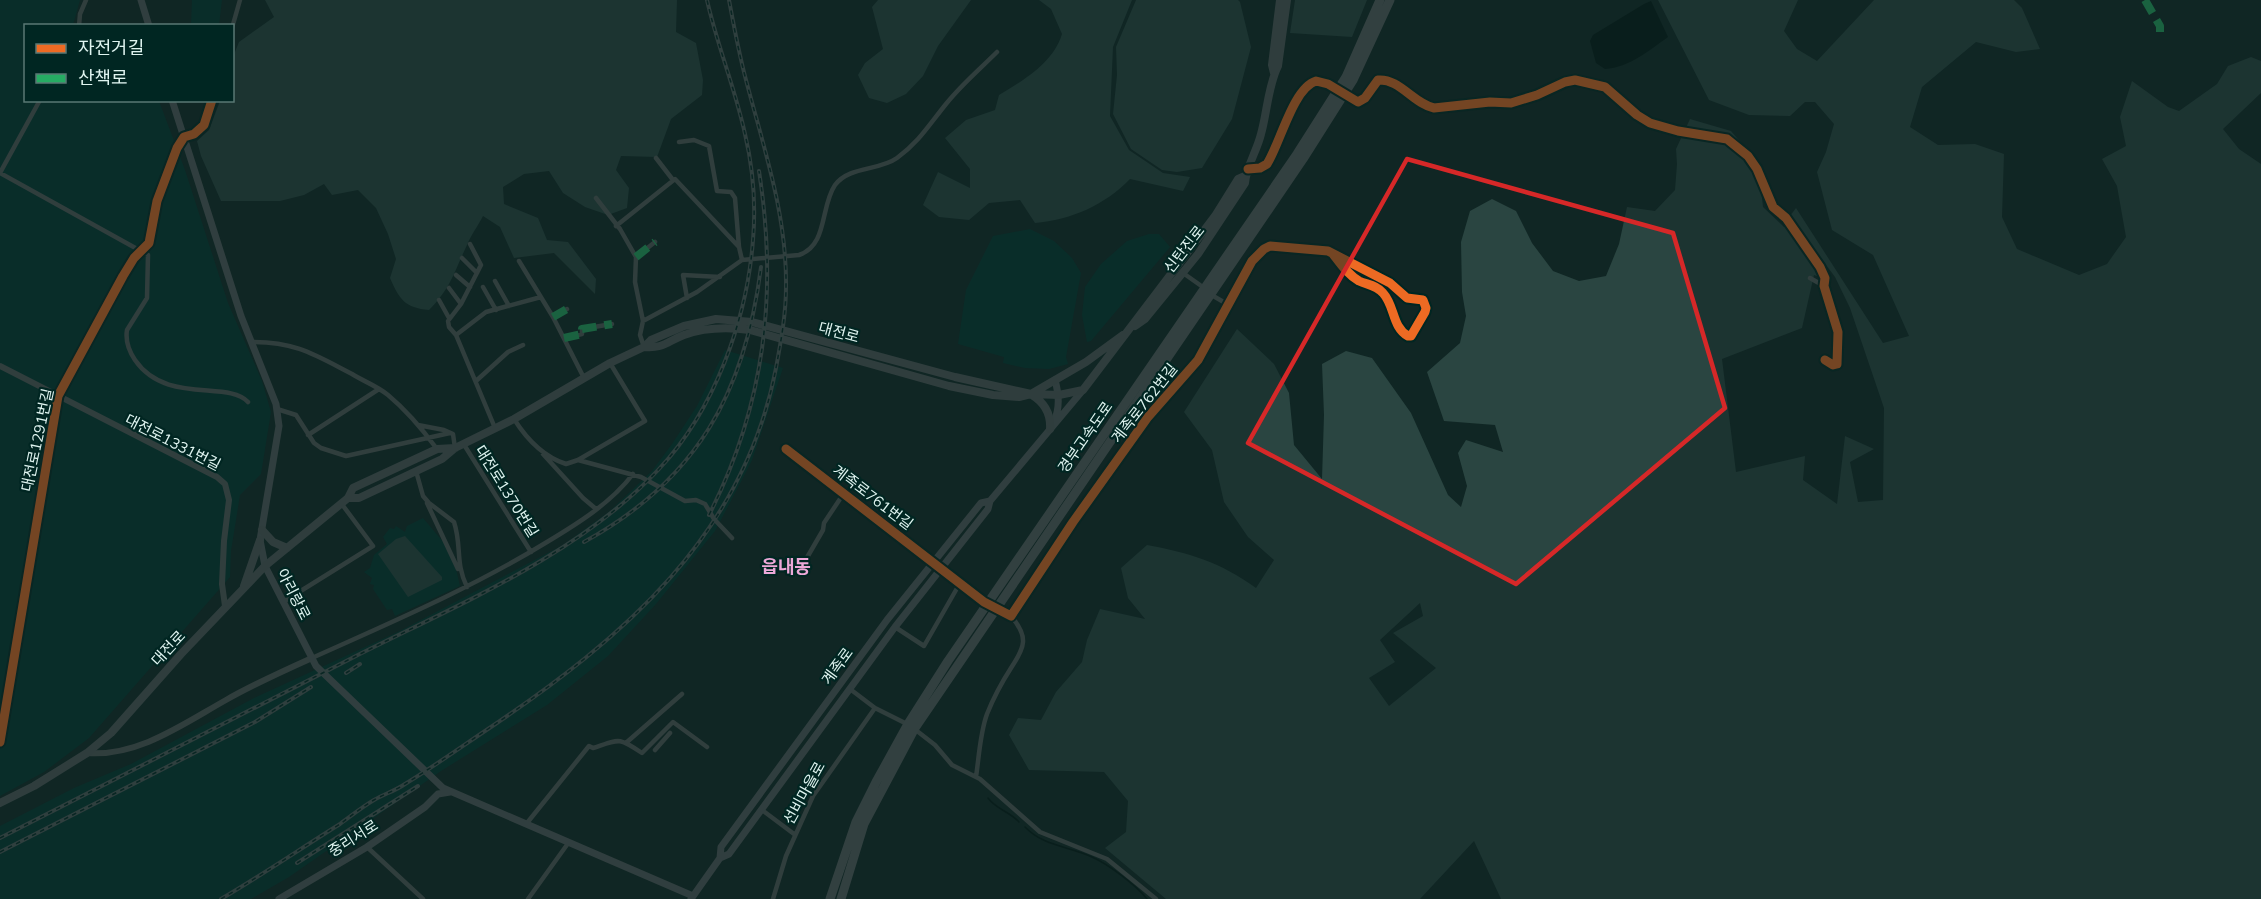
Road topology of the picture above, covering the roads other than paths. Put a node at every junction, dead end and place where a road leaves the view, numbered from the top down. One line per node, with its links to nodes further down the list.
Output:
1 (86, 0): 8 (street)
2 (141, 0): 9 (main road)
3 (240, 0): 10 (street)
4 (1280, 0): 12 (main road, 신탄진로)
5 (1287, 0): 12 (main road, 신탄진로)
6 (1380, 0): 143 (highway, 경부고속도로)
7 (1390, 0): 144 (highway, 경부고속도로)
8 (78, 24)
9 (148, 24)
10 (233, 24)
11 (997, 52): 31 (street)
12 (1274, 73): 20 (main road, 신탄진로)
13 (39, 102): 19 (street)
14 (173, 102): 16 (main road, 아리랑로)
15 (211, 102): 16 (street)
16 (184, 137): 27 (street, 대전로1291번길); 60 (main road, 아리랑로)
17 (679, 142): 26 (street)
18 (656, 158): 21 (street)
19 (0, 173): 27 (street)
20 (1247, 173): 34 (main road, 신탄진로); 40 (street); 57 (main road, 신탄진로)
21 (673, 180): 23 (street); 26 (street)
22 (596, 198): 23 (street)
23 (616, 226): 29 (street)
24 (655, 242): 29 (street)
25 (470, 244): 33 (street)
26 (739, 247): 31 (street)
27 (141, 250): 73 (street, 대전로1291번길); 74 (street)
28 (1333, 254): 28 (street, 계족로762번길); 49 (street, 계족로762번길)
29 (636, 257): 55 (street)
30 (462, 258): 33 (street)
31 (742, 260): 36 (street)
32 (519, 261): 44 (street)
33 (477, 273): 41 (street)
34 (1183, 273): 39 (street); 57 (main road, 신탄진로)
35 (456, 275): 41 (street)
36 (720, 277): 46 (street); 46 (street)
37 (1810, 278): 40 (street)
38 (495, 281): 50 (street)
39 (1200, 285)
40 (1824, 286): 63 (street)
41 (470, 287): 48 (street)
42 (449, 288): 48 (street)
43 (483, 288): 52 (street)
44 (541, 297): 50 (street); 53 (street)
45 (1215, 297): 49 (street)
46 (687, 298): 55 (street)
47 (439, 300): 54 (street)
48 (461, 304): 54 (street)
49 (1227, 304): 113 (street, 계족로762번길)
50 (509, 306): 52 (street)
51 (567, 309): 53 (street)
52 (496, 310): 58 (street)
53 (553, 317): 59 (street)
54 (449, 318): 58 (street)
55 (643, 321): 62 (street)
56 (612, 324): 59 (street)
57 (1131, 330): 67 (main road); 70 (main road, 신탄진로)
58 (456, 334): 68 (street)
59 (564, 338): 66 (street)
60 (253, 342): 69 (street); 75 (main road, 아리랑로)
61 (523, 345): 68 (street)
62 (644, 347): 64 (main road, 대전로); 71 (main road, 대전로)
63 (1825, 360)
64 (610, 363): 66 (main road, 대전로); 88 (street)
65 (0, 366): 73 (street, 대전로1331번길)
66 (584, 378): 76 (main road, 대전로)
67 (1055, 380): 71 (main road); 72 (main road)
68 (476, 381): 78 (street)
69 (379, 389): 77 (street); 81 (street)
70 (1083, 390): 72 (main road, 대전로); 79 (main road, 계족로)
71 (1031, 394): 72 (main road, 대전로); 79 (main road)
72 (1059, 395): 79 (main road)
73 (58, 396): 111 (street, 대전로1331번길); 122 (street, 대전로1291번길)
74 (249, 402)
75 (277, 409): 81 (street); 96 (main road, 아리랑로)
76 (514, 419): 78 (main road, 대전로); 87 (street)
77 (418, 425): 80 (street); 82 (street)
78 (495, 428): 83 (main road, 대전로)
79 (1050, 429): 94 (main road, 계족로)
80 (450, 433): 82 (street); 84 (street)
81 (308, 435): 82 (street)
82 (428, 438): 85 (street)
83 (463, 443): 84 (main road, 대전로); 100 (street, 대전로1370번길)
84 (455, 448): 85 (main road, 대전로); 89 (main road, 대전로)
85 (437, 449): 93 (main road, 대전로)
86 (786, 449): 91 (street, 계족로761번길)
87 (542, 452): 88 (street); 95 (street)
88 (578, 460): 90 (street)
89 (416, 471): 92 (street); 93 (main road, 대전로)
90 (633, 474): 95 (street); 97 (street)
91 (844, 494): 101 (street, 계족로761번길); 103 (street)
92 (423, 495): 105 (street); 105 (street)
93 (345, 501): 99 (main road, 대전로); 109 (street)
94 (990, 501): 101 (main road, 계족로); 104 (main road, 계족로)
95 (596, 509): 100 (street)
96 (262, 530): 98 (main road, 아리랑로); 99 (main road)
97 (732, 538)
98 (260, 540): 102 (main road, 아리랑로); 108 (main road)
99 (287, 548): 102 (main road, 대전로)
100 (531, 552): 107 (street)
101 (934, 562): 104 (street, 계족로761번길); 137 (main road, 계족로)
102 (265, 566): 108 (main road, 대전로); 109 (main road, 아리랑로)
103 (809, 567)
104 (942, 568): 106 (street); 114 (main road, 계족로)
105 (459, 571): 107 (street)
106 (960, 583): 110 (street); 114 (street)
107 (467, 587): 115 (street)
108 (243, 588): 111 (main road, 대전로)
109 (283, 602): 115 (main road, 아리랑로)
110 (984, 602)
111 (225, 606): 126 (main road, 대전로)
112 (995, 609): 113 (street)
113 (1011, 616): 127 (street)
114 (895, 627): 116 (main road, 계족로)
115 (312, 658): 126 (street); 128 (main road, 아리랑로)
116 (850, 688): 118 (street); 132 (main road, 계족로)
117 (682, 694): 123 (street)
118 (875, 708): 119 (street); 134 (street, 선비마을로)
119 (905, 723)
120 (917, 731): 127 (street)
121 (670, 733): 125 (street)
122 (0, 742)
123 (627, 742): 124 (street); 133 (street)
124 (707, 747)
125 (655, 750)
126 (87, 753): 131 (main road, 대전로)
127 (976, 777): 145 (street)
128 (438, 782): 129 (main road, 아리랑로); 130 (main road)
129 (450, 792): 130 (main road, 중리서로); 133 (main road, 아리랑로)
130 (438, 795): 136 (main road, 중리서로)
131 (0, 803)
132 (762, 810): 134 (street); 137 (main road, 계족로)
133 (527, 823): 135 (main road, 아리랑로)
134 (794, 834): 142 (street, 선비마을로)
135 (569, 842): 138 (main road, 아리랑로); 141 (street)
136 (367, 847): 139 (main road, 중리서로); 140 (street)
137 (720, 858): 138 (main road, 계족로)
138 (695, 898)
139 (279, 899)
140 (423, 899)
141 (528, 899)
142 (773, 899)
143 (830, 899)
144 (841, 899)
145 (1156, 899)

